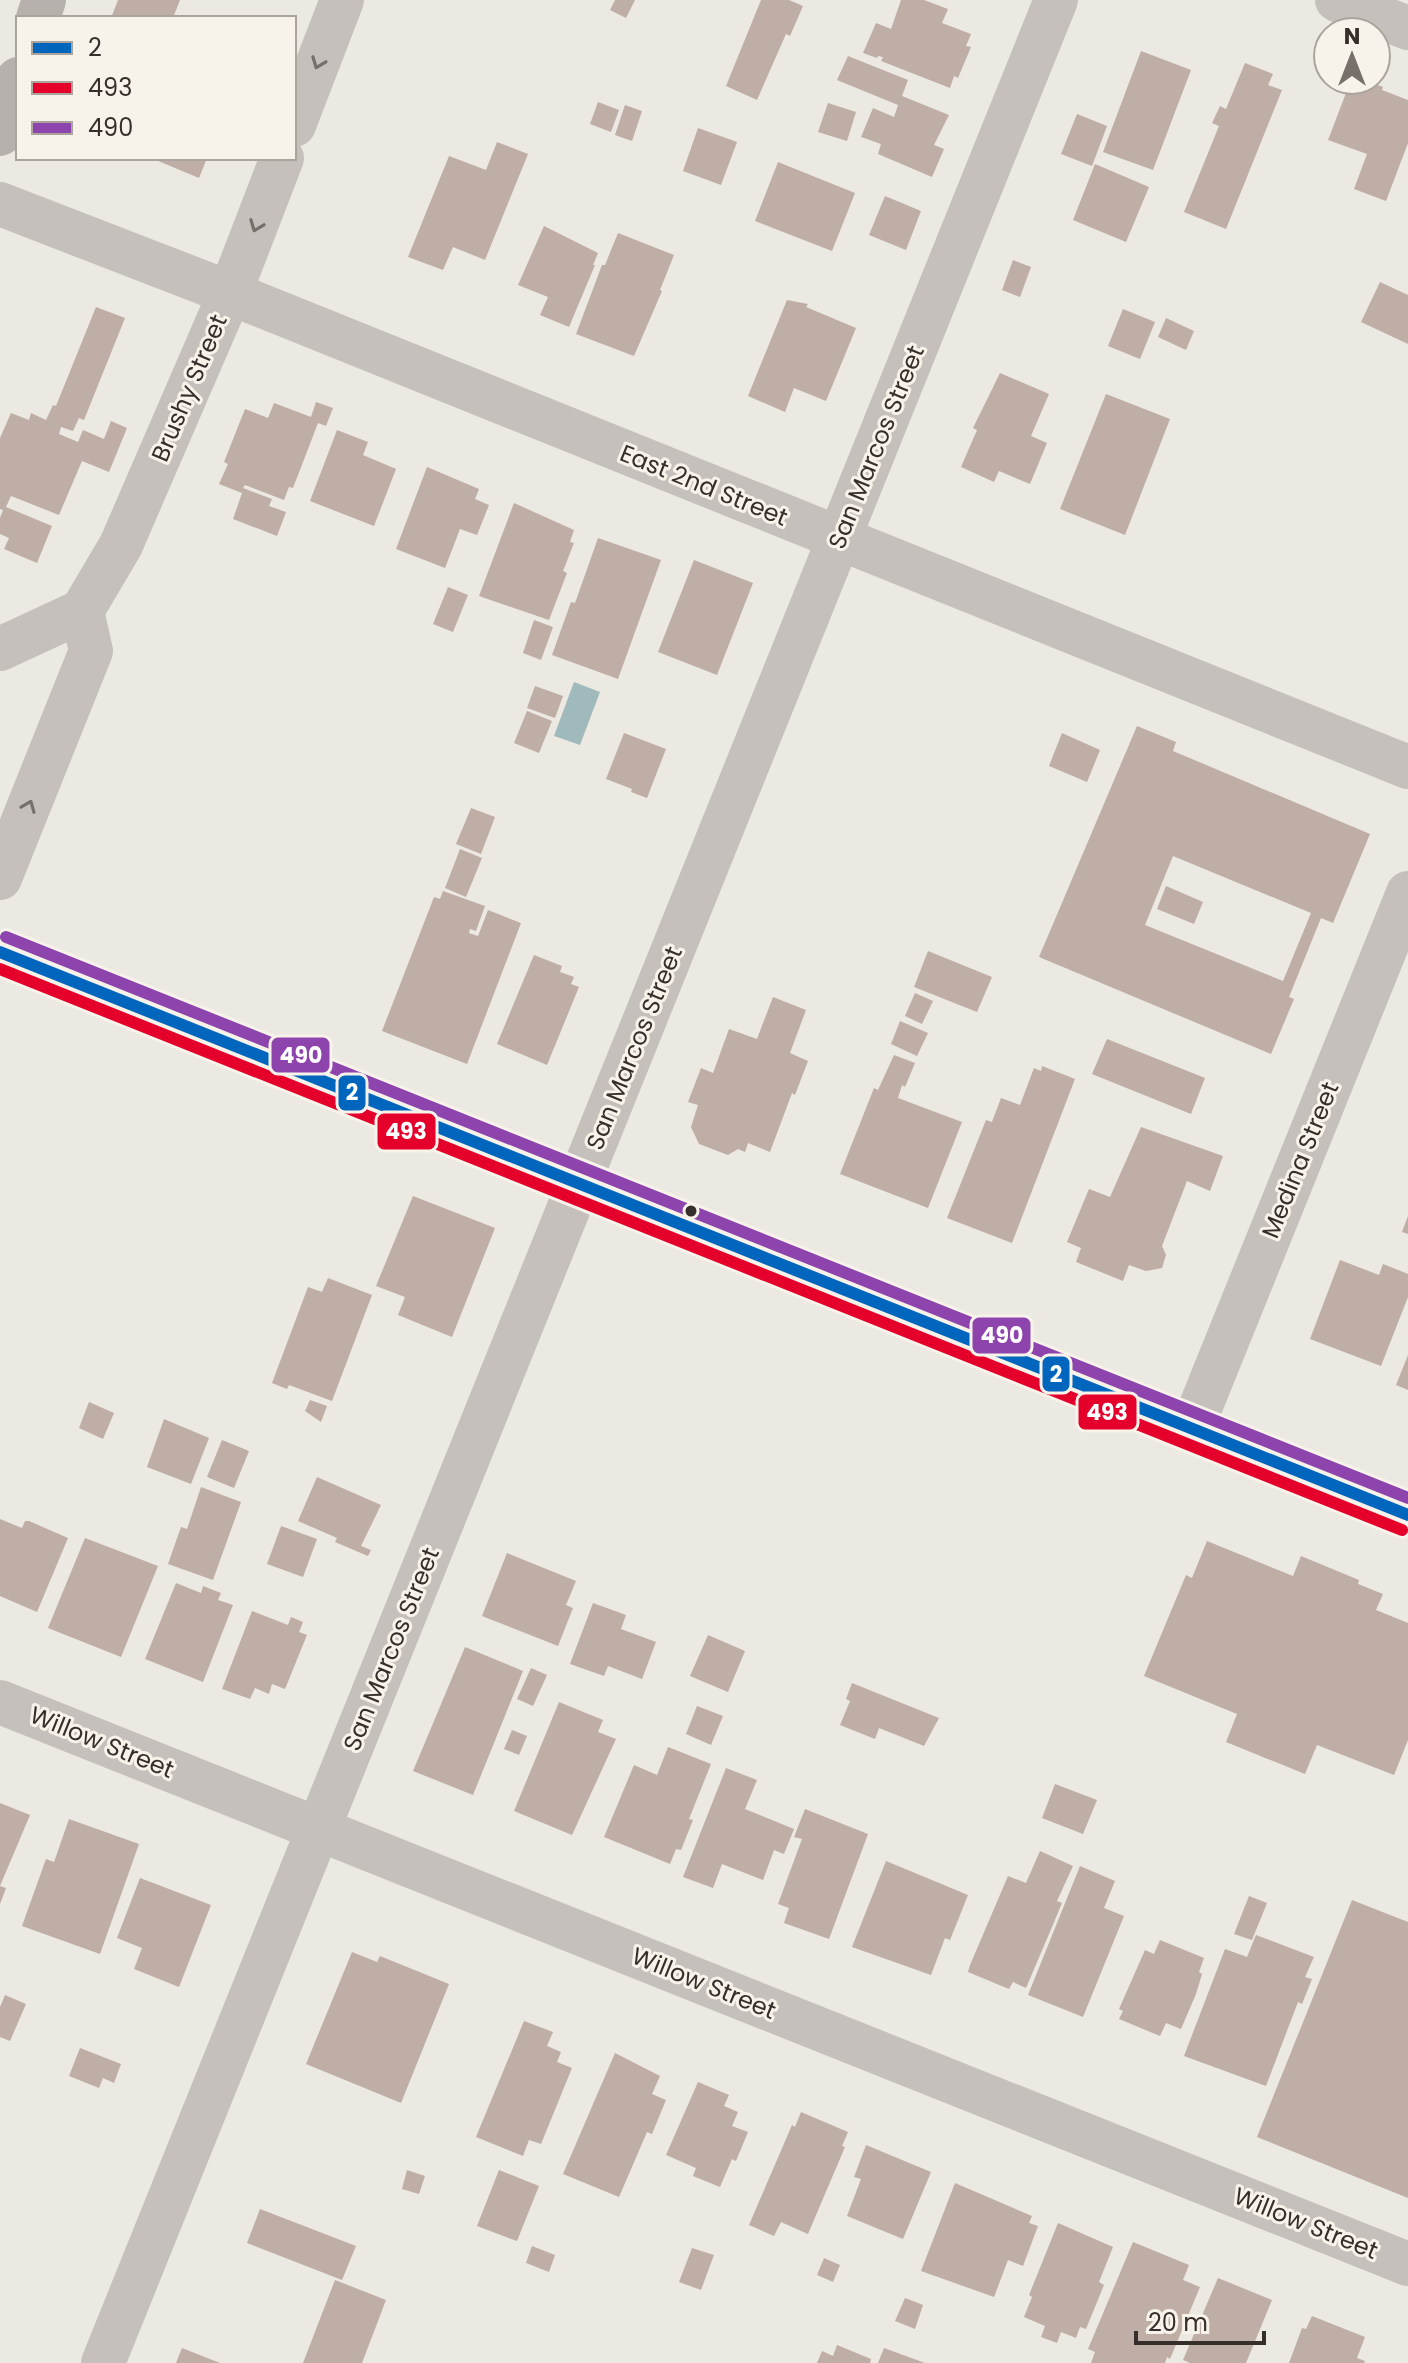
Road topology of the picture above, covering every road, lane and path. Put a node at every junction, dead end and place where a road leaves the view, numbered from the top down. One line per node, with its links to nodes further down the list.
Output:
1 (342, 0): 6 (street, one-way to 6)
2 (1056, 0): 11 (street, San Marcos Street)
3 (1337, 0): 4 (street)
4 (1408, 28)
5 (16, 85): 7 (main road)
6 (296, 120)
7 (0, 134)
8 (281, 160): 10 (street, Brushy Street, one-way to 10)
9 (0, 204): 10 (street, East 2nd Street)
10 (230, 293): 11 (street, East 2nd Street); 12 (street, Brushy Street)
11 (839, 540): 14 (street, East 2nd Street); 18 (street, San Marcos Street)
12 (82, 611): 13 (street); 15 (street, one-way to 12)
13 (0, 649)
14 (1408, 767)
15 (0, 878)
16 (1408, 893): 19 (street, Medina Street)
17 (0, 952): 18 (main road)
18 (579, 1184): 19 (main road); 22 (street, San Marcos Street)
19 (1192, 1428): 20 (main road)
20 (1408, 1515)
21 (0, 1702): 22 (street, Willow Street)
22 (318, 1829): 23 (street, Willow Street); 24 (street, San Marcos Street)
23 (1408, 2264)
24 (103, 2363)

